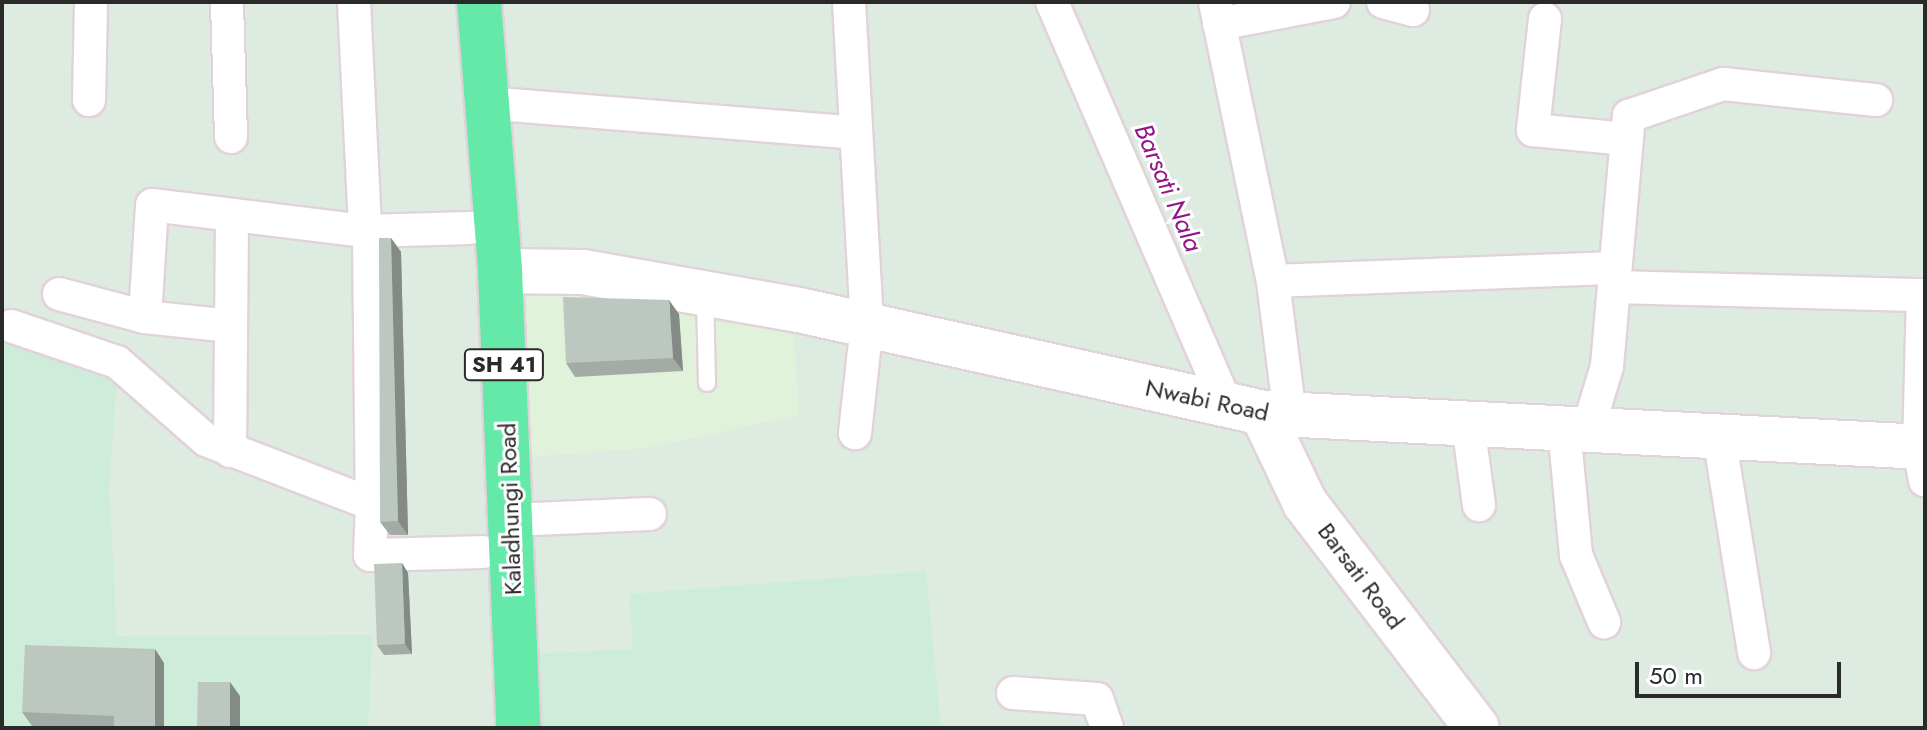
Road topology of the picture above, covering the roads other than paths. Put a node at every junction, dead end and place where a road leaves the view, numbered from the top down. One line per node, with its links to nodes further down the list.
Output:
1 (91, 2): 11 (street)
2 (227, 2): 15 (street)
3 (354, 2): 19 (street)
4 (451, 2): 18 (main road, Kaladhungi Road / SH 41)
5 (479, 2): 13 (main road, Kaladhungi Road / SH 41)
6 (849, 2): 14 (street)
7 (1052, 2): 31 (street)
8 (1334, 2): 9 (street)
9 (1217, 13): 22 (street)
10 (1545, 19): 16 (street)
11 (89, 100)
12 (1876, 100): 16 (street)
13 (486, 103): 14 (street); 20 (main road, Kaladhungi Road / SH 41)
14 (855, 133): 27 (street)
15 (231, 137)
16 (1627, 139): 21 (street)
17 (232, 216): 19 (street); 26 (street); 29 (street)
18 (470, 228): 19 (street); 20 (main road, Kaladhungi Road / SH 41)
19 (367, 231): 38 (street)
20 (486, 272): 23 (street, Nwabi Road); 41 (main road, Kaladhungi Road / SH 41); 42 (main road, Kaladhungi Road / SH 41)
21 (1614, 277): 22 (street); 25 (street); 33 (street)
22 (1273, 281): 31 (street)
23 (705, 293): 27 (street, Nwabi Road); 30 (lane)
24 (59, 294): 26 (street)
25 (1924, 295): 37 (street)
26 (145, 317): 29 (street)
27 (867, 324): 31 (street, Nwabi Road); 34 (street)
28 (11, 326): 36 (street)
29 (231, 326): 36 (street)
30 (707, 383)
31 (1259, 412): 32 (street, Nwabi Road); 49 (street, Barsati Road)
32 (1468, 424): 33 (street, Nwabi Road); 39 (street)
33 (1576, 428): 35 (street, Nwabi Road); 43 (street)
34 (855, 433)
35 (1719, 436): 37 (street, Nwabi Road); 44 (street)
36 (230, 451): 38 (street)
37 (1923, 458)
38 (372, 504): 42 (street)
39 (1479, 505)
40 (650, 514): 41 (street)
41 (511, 520): 47 (main road, Kaladhungi Road / SH 41)
42 (483, 552): 46 (main road, Kaladhungi Road / SH 41)
43 (1604, 622)
44 (1754, 653)
45 (1013, 693): 48 (street)
46 (487, 728)
47 (518, 728)
48 (1107, 728)
49 (1477, 728)

